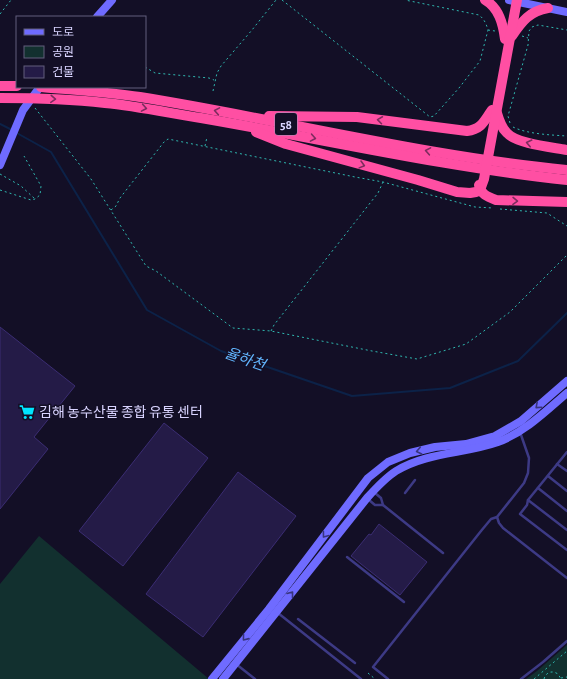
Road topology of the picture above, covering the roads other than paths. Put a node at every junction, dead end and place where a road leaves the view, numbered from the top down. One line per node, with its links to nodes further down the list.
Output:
1 (112, 0): 6 (main road)
2 (485, 0): 7 (highway)
3 (513, 0): 4 (main road); 7 (highway)
4 (548, 8): 5 (main road); 7 (highway)
5 (567, 12)
6 (98, 16)
7 (507, 39): 14 (highway)
8 (0, 86): 9 (highway)
9 (16, 86)
10 (39, 88): 19 (main road)
11 (46, 88): 13 (highway, 58)
12 (0, 98): 13 (highway, 58, one-way to 13)
13 (105, 98): 15 (highway, 58, one-way to 13); 16 (highway, 58, one-way to 16)
14 (494, 110): 15 (highway, one-way to 15); 17 (highway, one-way to 14); 23 (highway)
15 (243, 115): 18 (highway, 58, one-way to 15)
16 (232, 123): 18 (highway, 58, one-way to 18); 23 (highway, one-way to 23)
17 (567, 150)
18 (465, 162): 20 (highway, 58)
19 (0, 165)
20 (507, 168): 21 (highway, 58); 22 (highway, 58)
21 (567, 170)
22 (567, 180)
23 (480, 190): 24 (highway, one-way to 24)
24 (567, 202)
25 (567, 381): 53 (main road, one-way to 53)
26 (567, 393): 27 (main road)
27 (520, 432): 34 (main road); 41 (lane)
28 (567, 452): 29 (lane)
29 (557, 464): 30 (lane); 31 (lane)
30 (567, 472)
31 (548, 476): 33 (lane); 35 (lane)
32 (415, 480): 36 (lane)
33 (538, 488): 38 (lane); 40 (lane)
34 (373, 491): 37 (main road); 39 (lane)
35 (567, 491)
36 (405, 493)
37 (367, 498): 39 (lane); 48 (main road, one-way to 37)
38 (528, 500): 42 (lane); 43 (lane)
39 (383, 505): 44 (lane)
40 (567, 511)
41 (497, 517): 46 (lane); 57 (lane)
42 (567, 530)
43 (567, 550)
44 (443, 553)
45 (346, 557): 47 (lane)
46 (567, 578)
47 (404, 602)
48 (277, 612): 52 (main road); 56 (lane)
49 (298, 619): 51 (lane)
50 (567, 641): 58 (lane)
51 (355, 663)
52 (236, 664): 54 (main road); 55 (lane)
53 (212, 679)
54 (224, 679)
55 (255, 679)
56 (360, 679)
57 (388, 679)
58 (521, 679)

